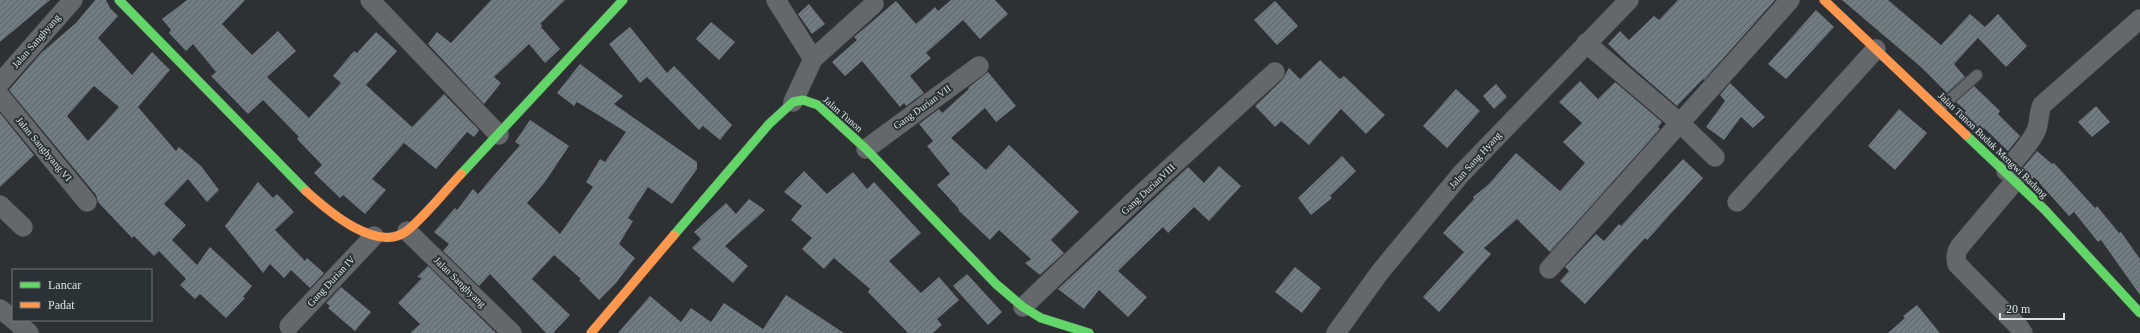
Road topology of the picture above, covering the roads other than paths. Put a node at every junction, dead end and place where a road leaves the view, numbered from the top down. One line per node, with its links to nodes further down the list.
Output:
1 (119, 0): 31 (street)
2 (370, 0): 22 (street)
3 (623, 0): 22 (street)
4 (776, 0): 13 (street)
5 (1629, 0): 11 (street, Jalan Sang Hyang)
6 (1790, 0): 21 (street)
7 (1824, 0): 12 (street, Jalan Tunon Buduk Mengwi Badung)
8 (67, 2): 17 (street, Jalan Sanghyang)
9 (874, 4): 13 (street)
10 (2140, 19): 25 (street)
11 (1586, 43): 21 (street); 43 (street, Jalan Sang Hyang)
12 (1876, 49): 20 (street, Jalan Tunon Buduk Mengwi Badung); 27 (street)
13 (813, 59): 19 (street)
14 (979, 66): 23 (street, Gang Durian VII)
15 (1275, 72): 33 (street, Gang DurianVIII)
16 (1977, 75): 20 (lane)
17 (0, 83)
18 (0, 96): 26 (street, Jalan Sanghyang VI)
19 (793, 102): 23 (street, Jalan Tunon); 41 (street)
20 (1939, 109): 25 (street, Jalan Tunon Buduk Mengwi Badung)
21 (1680, 123): 24 (street); 32 (street)
22 (499, 135): 30 (street)
23 (866, 149): 33 (street, Jalan Tunon)
24 (1715, 157)
25 (2010, 176): 35 (street, Jalan Tunon Buduk Mengwi Badung); 44 (street)
26 (87, 202)
27 (1737, 202)
28 (0, 205): 29 (street)
29 (23, 227)
30 (407, 232): 31 (street); 40 (street, Jalan Sanghyang)
31 (374, 236): 38 (street, Gang Durian IV)
32 (1549, 269)
33 (1023, 307): 42 (street, Jalan Tunon)
34 (0, 309): 36 (street)
35 (2140, 313)
36 (12, 319)
37 (14, 321): 39 (street)
38 (289, 326)
39 (30, 333)
40 (512, 333)
41 (591, 333)
42 (1089, 333)
43 (1336, 333)
44 (2023, 333)

